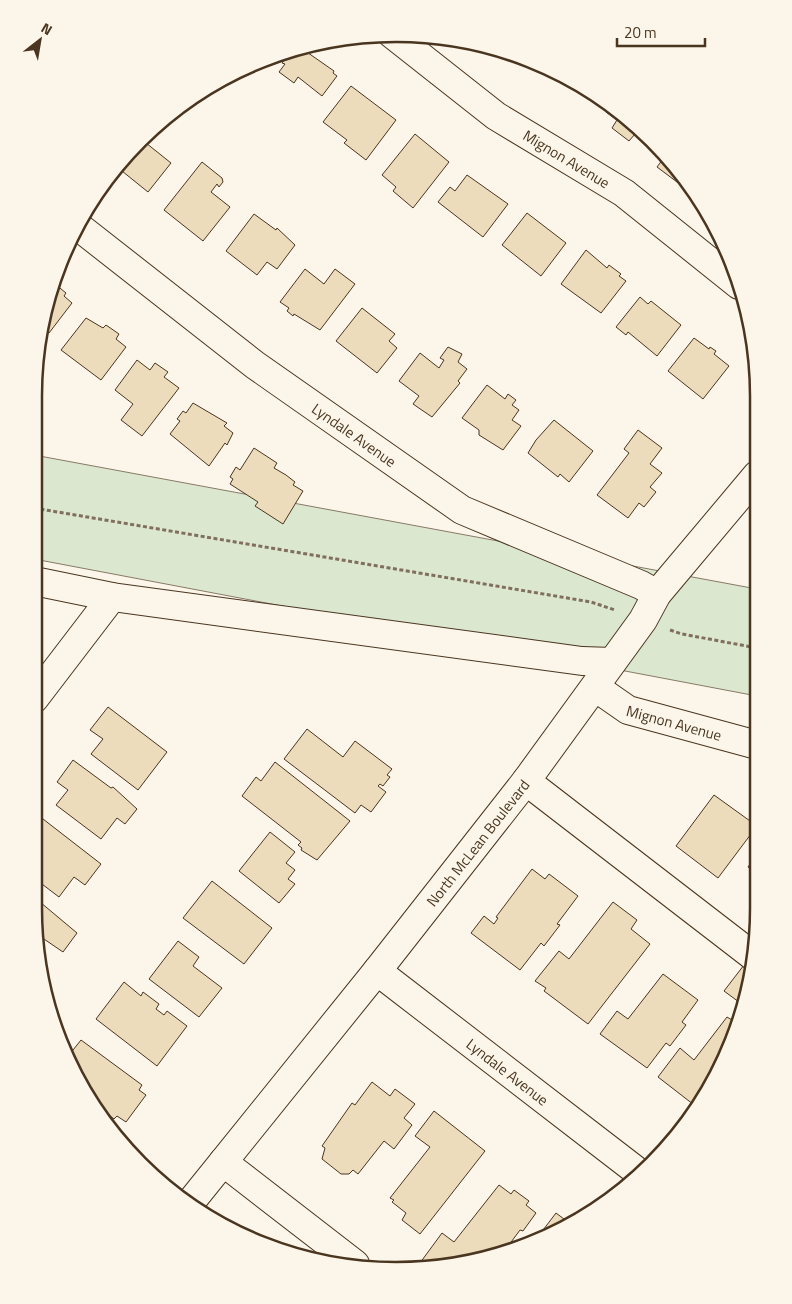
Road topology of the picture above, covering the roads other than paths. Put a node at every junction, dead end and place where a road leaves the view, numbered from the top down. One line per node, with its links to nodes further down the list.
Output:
1 (403, 42): 3 (street, Mignon Avenue)
2 (84, 231): 6 (street, Lyndale Avenue)
3 (730, 278)
4 (750, 484): 6 (street, North McLean Boulevard)
5 (42, 583): 7 (street)
6 (657, 594): 8 (street, North McLean Boulevard)
7 (112, 597): 8 (street); 10 (street)
8 (612, 662): 9 (street, North McLean Boulevard)
9 (595, 686): 11 (street, Mignon Avenue); 12 (street, North McLean Boulevard)
10 (42, 689)
11 (750, 743)
12 (526, 781): 13 (street); 14 (street, North McLean Boulevard)
13 (746, 951)
14 (377, 971): 15 (street, North McLean Boulevard); 16 (street, Lyndale Avenue)
15 (223, 1162): 17 (street, North McLean Boulevard); 18 (street)
16 (634, 1169)
17 (194, 1198)
18 (348, 1258)

